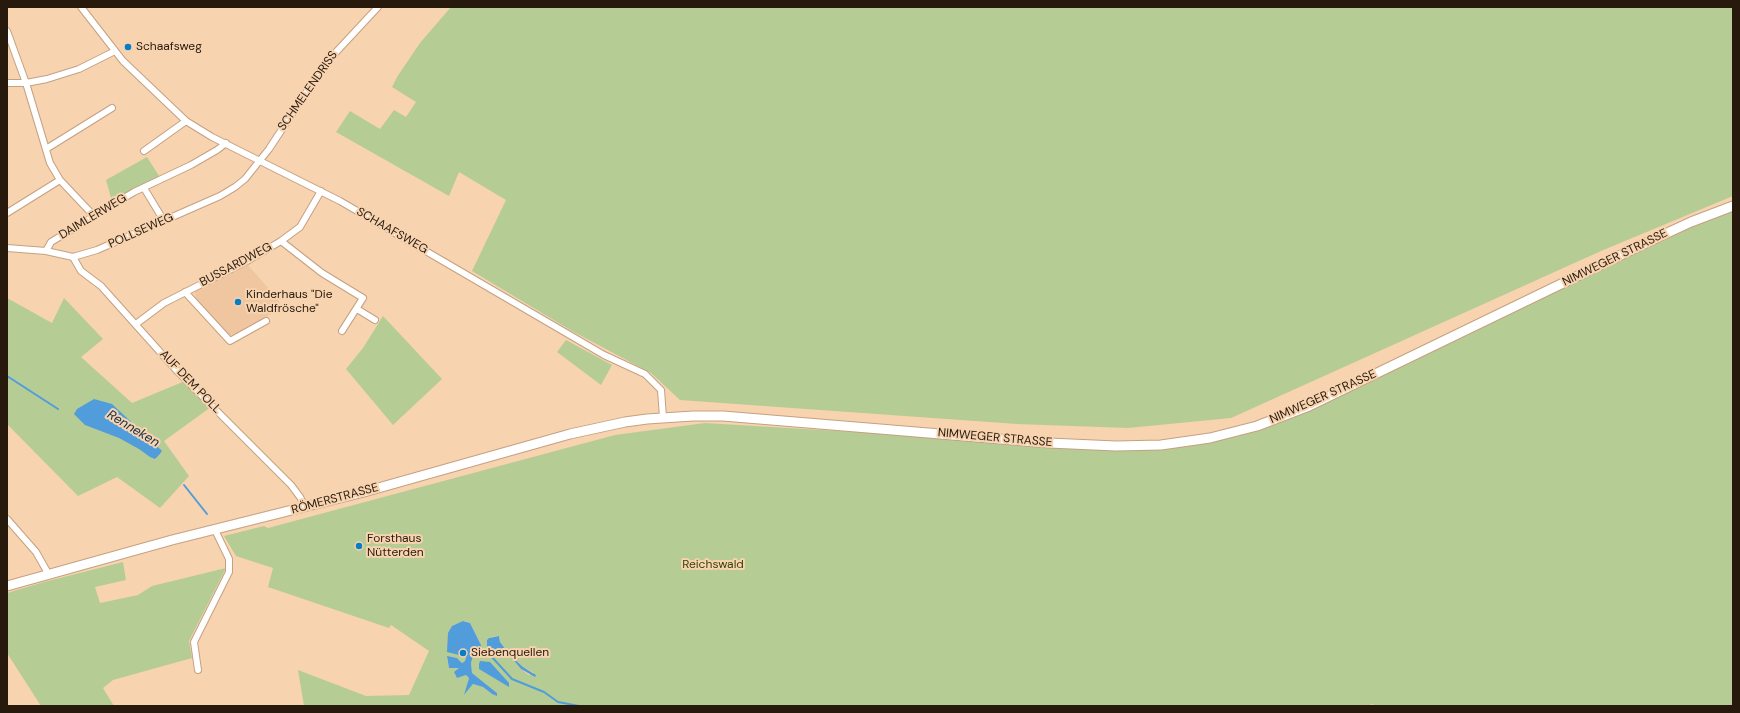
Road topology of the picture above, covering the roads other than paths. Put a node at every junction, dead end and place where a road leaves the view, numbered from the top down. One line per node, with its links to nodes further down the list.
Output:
1 (81, 7): 4 (street, SCHAAFSWEG)
2 (378, 7): 12 (street, SCHMELENDRISS)
3 (7, 31): 6 (street)
4 (115, 51): 6 (street); 8 (street, SCHAAFSWEG)
5 (7, 83): 6 (street)
6 (26, 83): 10 (street)
7 (112, 108): 10 (street)
8 (186, 121): 9 (street, SCHAAFSWEG); 11 (street)
9 (226, 143): 12 (street, SCHAAFSWEG); 14 (street, DAIMLERWEG)
10 (46, 149): 13 (street)
11 (144, 152)
12 (258, 161): 15 (street, SCHAAFSWEG); 19 (street, POLLSEWEG)
13 (60, 180): 17 (street); 18 (street)
14 (144, 188): 18 (street, DAIMLERWEG); 19 (street)
15 (321, 191): 20 (street, BUSSARDWEG); 30 (street, SCHAAFSWEG)
16 (1733, 206): 30 (main road, NIMWEGER STRASSE)
17 (7, 213)
18 (94, 216): 22 (street, DAIMLERWEG)
19 (164, 221): 23 (street, POLLSEWEG)
20 (281, 242): 24 (street, BUSSARDWEG); 25 (street)
21 (7, 248): 22 (street, POLLSEWEG)
22 (46, 251): 23 (street, POLLSEWEG)
23 (74, 257): 28 (street, AUF DEM POLL)
24 (185, 292): 27 (street); 28 (street, BUSSARDWEG)
25 (357, 309): 26 (street); 29 (street)
26 (374, 320)
27 (266, 321)
28 (136, 324): 31 (street, AUF DEM POLL)
29 (342, 331)
30 (663, 417): 31 (main road, RÖMERSTRASSE)
31 (305, 507): 33 (main road, RÖMERSTRASSE)
32 (7, 519): 34 (street)
33 (215, 530): 34 (main road, RÖMERSTRASSE); 36 (street)
34 (48, 574): 35 (main road, RÖMERSTRASSE)
35 (7, 586)
36 (198, 670)

